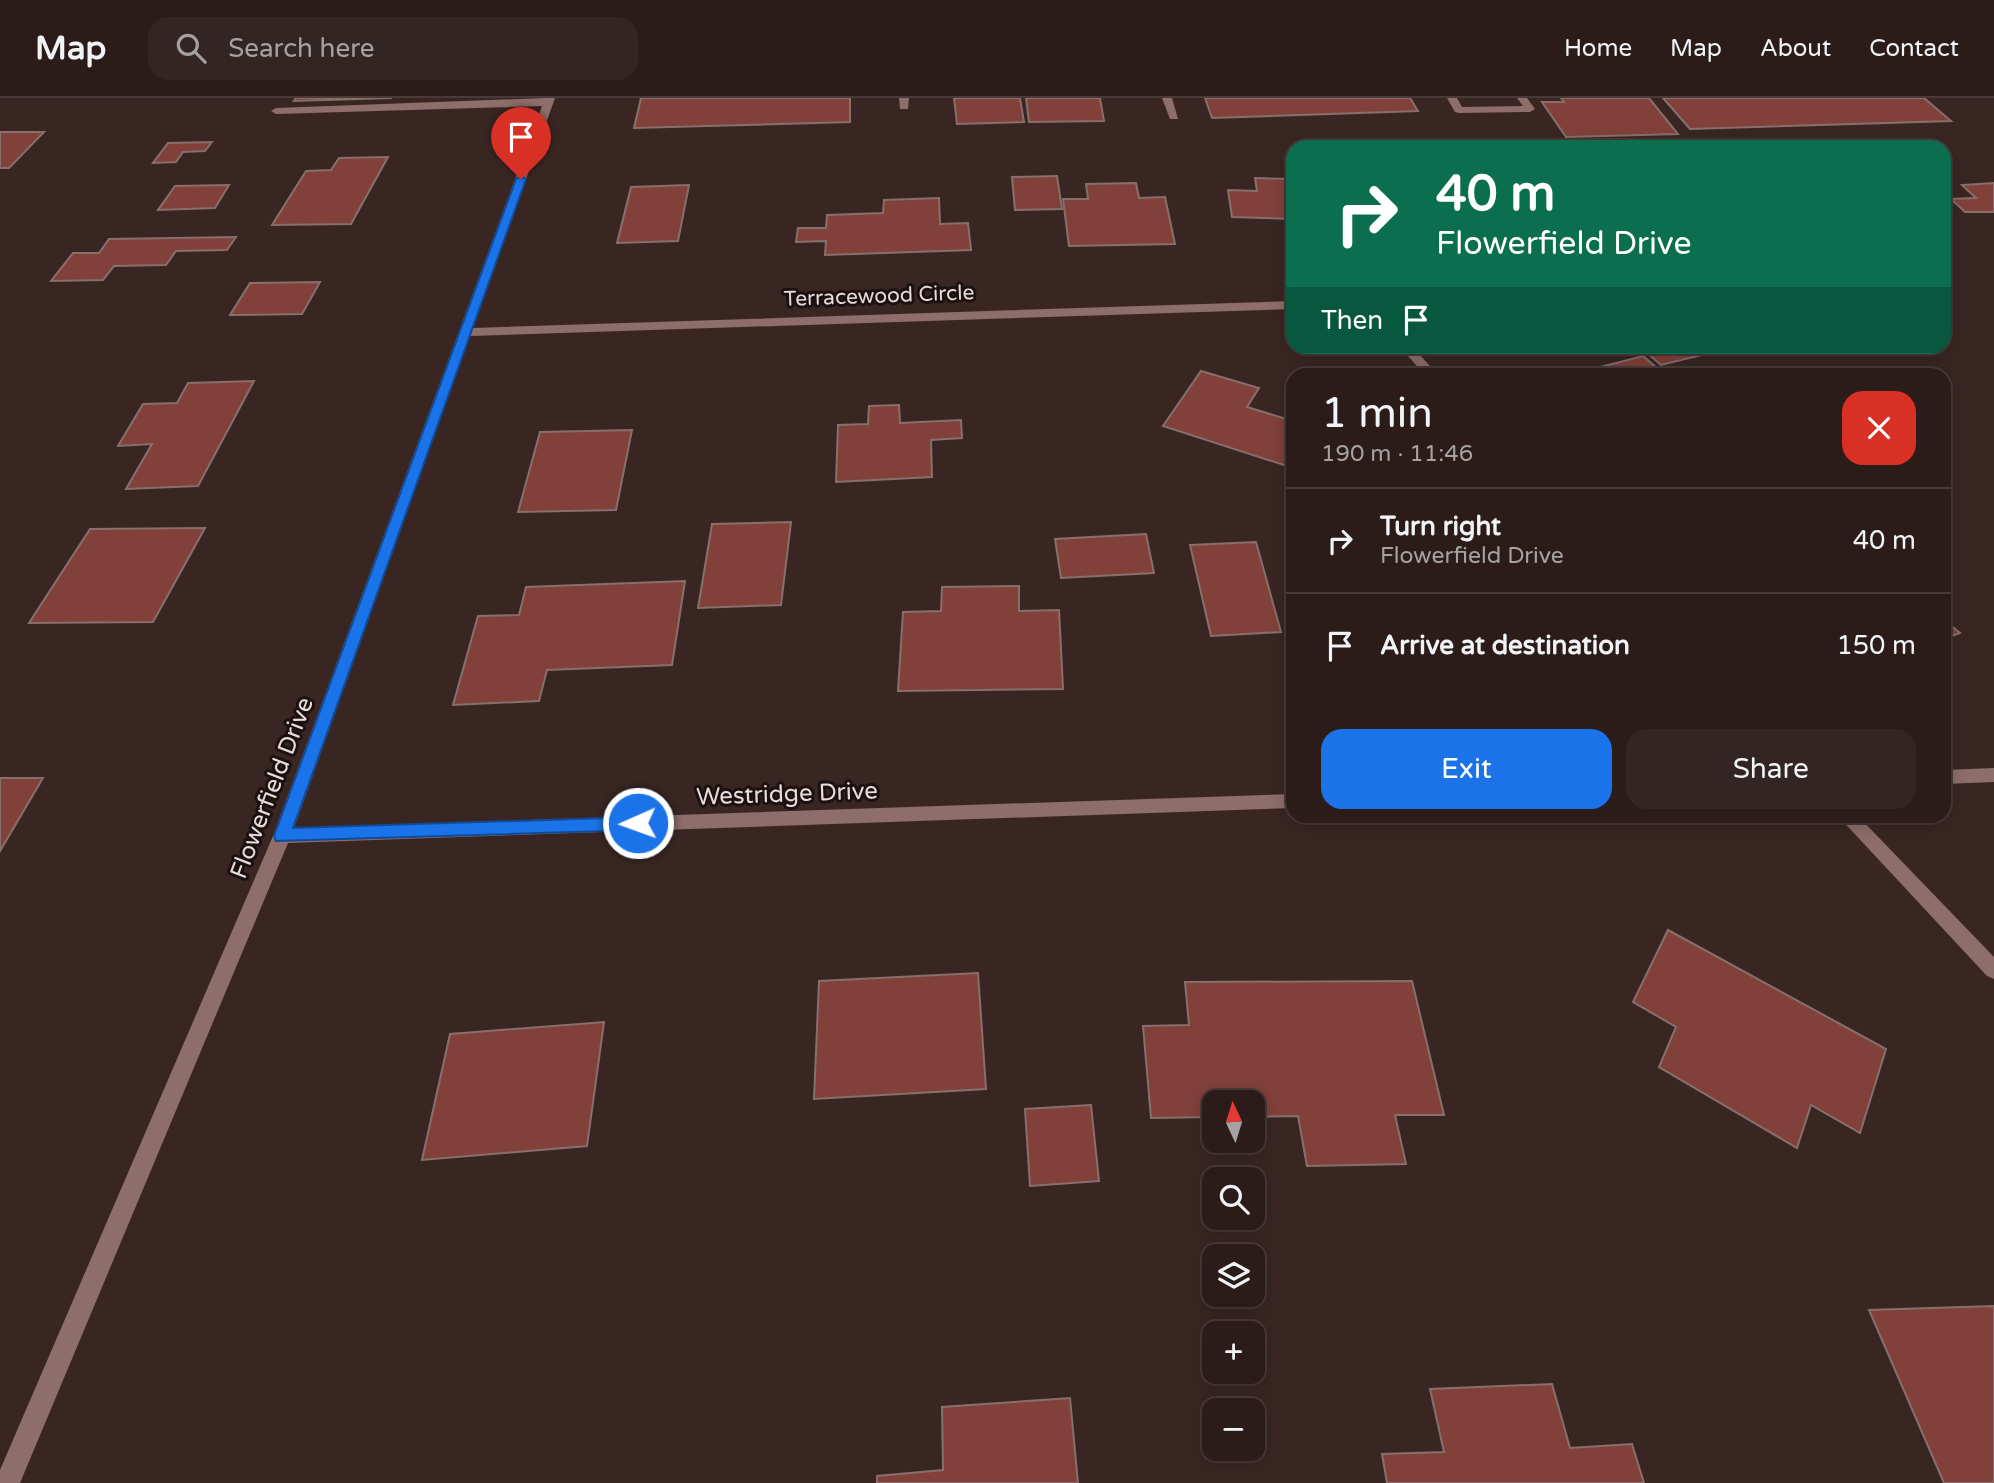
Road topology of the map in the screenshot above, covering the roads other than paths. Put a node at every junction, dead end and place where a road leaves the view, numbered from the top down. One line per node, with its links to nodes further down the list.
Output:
1 (285, 98): 6 (street)
2 (1167, 98): 7 (street)
3 (1451, 98): 4 (street)
4 (1522, 98)
5 (549, 100): 6 (street); 9 (street, Flowerfield Drive)
6 (489, 101)
7 (1174, 117)
8 (1286, 304): 9 (street, Terracewood Circle)
9 (466, 332): 16 (street, Flowerfield Drive)
10 (1412, 354): 11 (street)
11 (1425, 368)
12 (1994, 775): 13 (street)
13 (1951, 777)
14 (1286, 800): 16 (street, Westridge Drive)
15 (1854, 823): 17 (street)
16 (282, 836): 18 (street, Flowerfield Drive)
17 (1994, 970)
18 (7, 1483)

